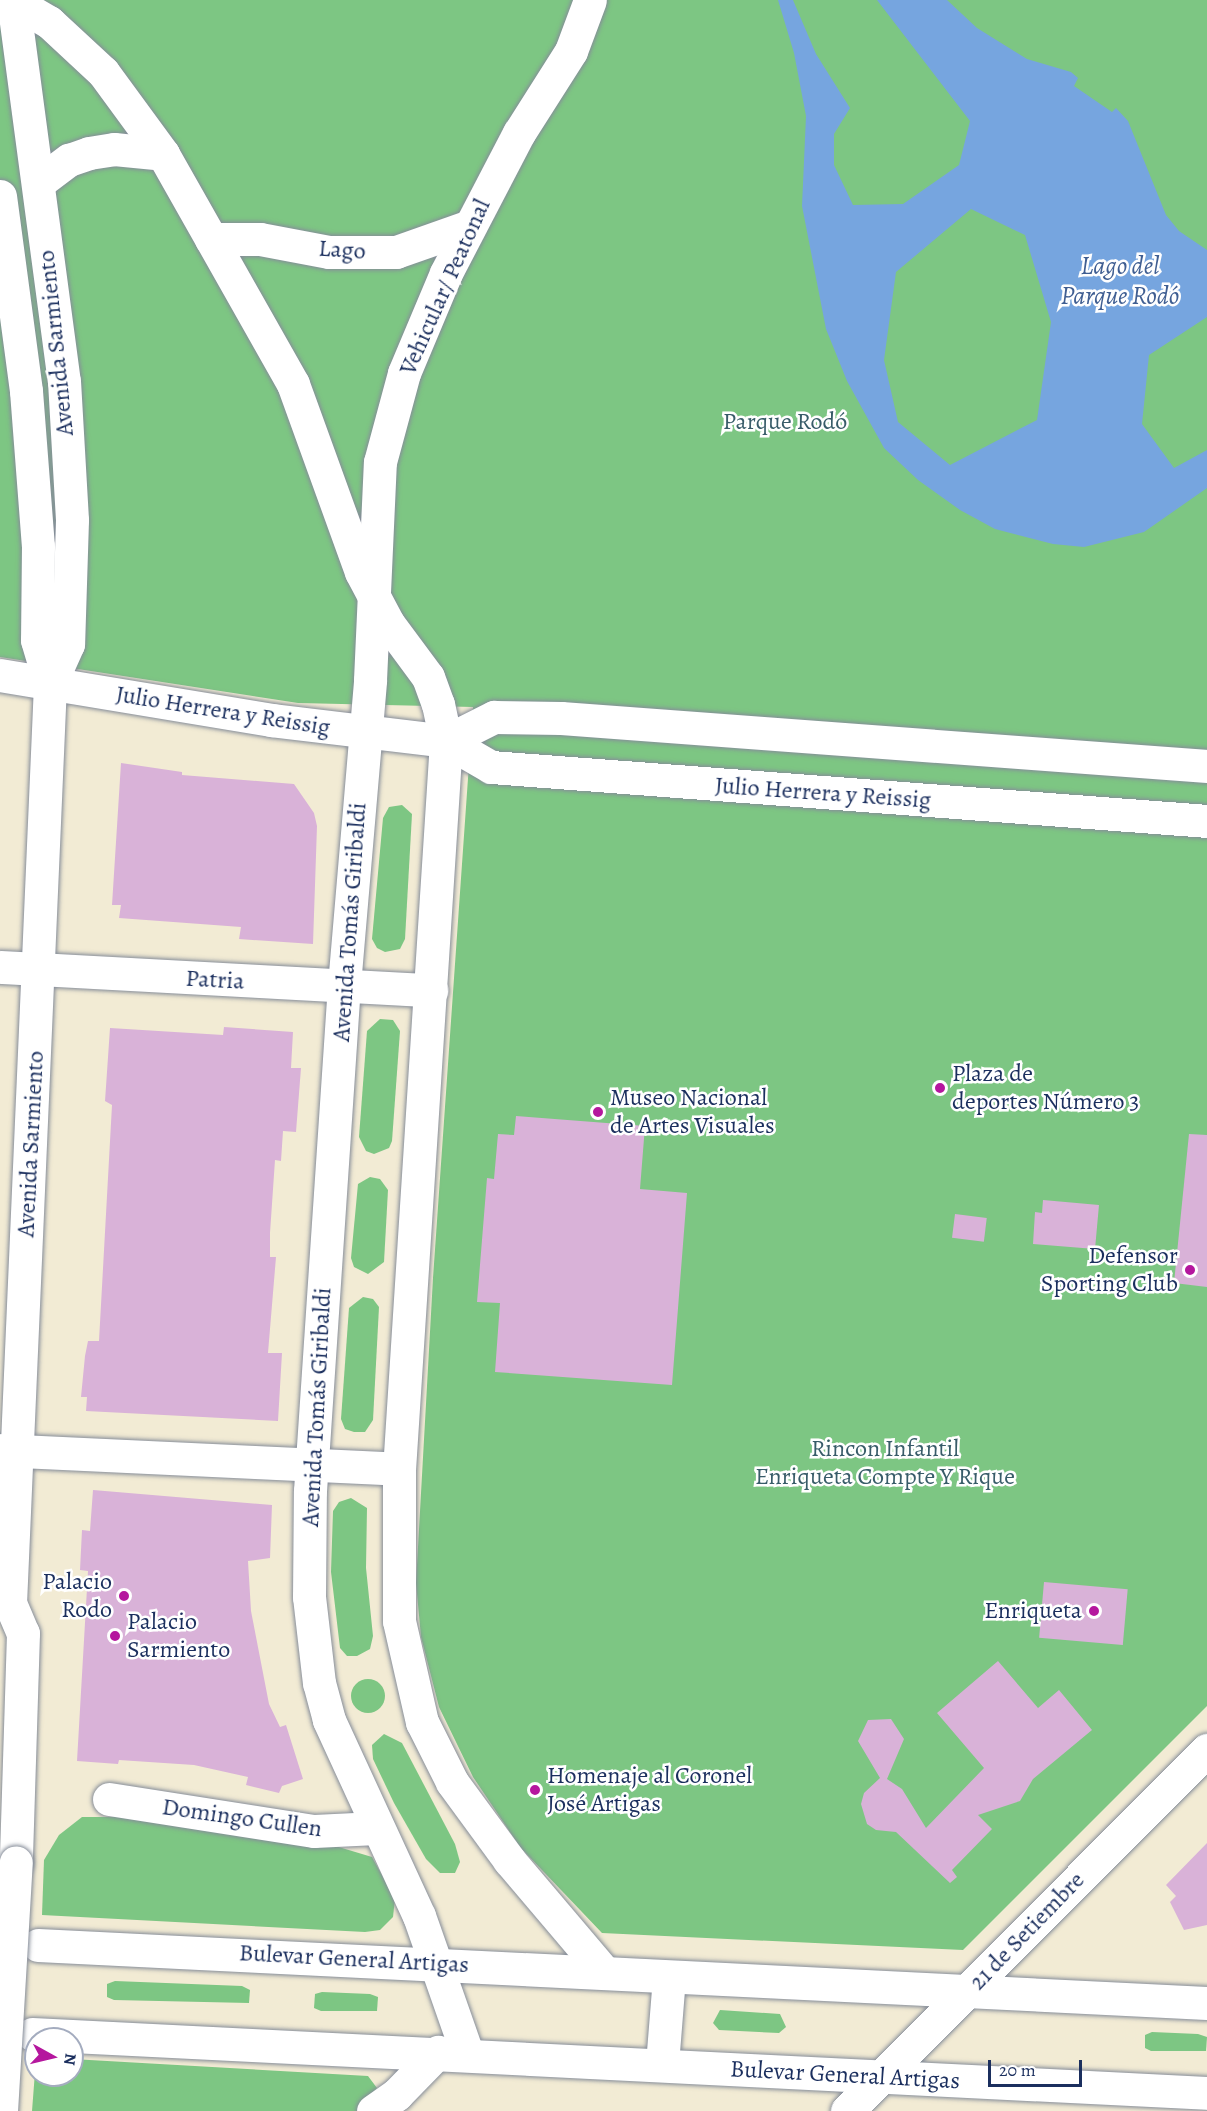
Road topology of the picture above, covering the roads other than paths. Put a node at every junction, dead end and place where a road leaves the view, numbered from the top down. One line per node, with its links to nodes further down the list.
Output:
1 (13, 0): 3 (street); 4 (street, Avenida Sarmiento)
2 (590, 0): 6 (street, Vehicular/ Peatonal)
3 (163, 154): 4 (street); 7 (street)
4 (38, 183): 10 (street, Avenida Sarmiento)
5 (0, 196): 10 (street, Avenida Sarmiento)
6 (470, 226): 7 (street, Lago); 8 (street, Vehicular/ Peatonal)
7 (211, 239): 8 (street)
8 (372, 597): 11 (street, Vehicular/ Peatonal); 12 (street)
9 (0, 675): 10 (street, Julio Herrera y Reissig)
10 (50, 684): 11 (street, Julio Herrera y Reissig); 16 (street, Avenida Sarmiento)
11 (365, 733): 12 (street, Julio Herrera y Reissig); 17 (street, Avenida Tomás Giribaldi)
12 (446, 741): 13 (street); 14 (street, Julio Herrera y Reissig); 18 (street)
13 (1207, 766)
14 (1207, 821)
15 (0, 967): 16 (street, Patria)
16 (39, 969): 17 (street, Patria); 19 (street, Avenida Sarmiento)
17 (344, 985): 18 (street, Patria); 20 (street, Avenida Tomás Giribaldi)
18 (430, 990): 21 (street)
19 (9, 1450): 20 (street); 22 (street, Avenida Sarmiento)
20 (312, 1464): 21 (street); 25 (street, Avenida Tomás Giribaldi)
21 (399, 1469): 28 (street)
22 (5, 1613): 37 (street, Avenida Sarmiento, bridge)
23 (1207, 1750): 30 (street, 21 de Setiembre)
24 (108, 1799): 25 (street, Domingo Cullen)
25 (376, 1828): 27 (street, Avenida Tomás Giribaldi)
26 (38, 1945): 27 (street, Bulevar General Artigas)
27 (436, 1963): 28 (street, Bulevar General Artigas); 33 (street, Avenida Tomás Giribaldi)
28 (604, 1972): 29 (street, Bulevar General Artigas)
29 (669, 1977): 30 (street, Bulevar General Artigas); 34 (street)
30 (969, 1990): 31 (street, Bulevar General Artigas); 35 (street, 21 de Setiembre)
31 (1207, 2003)
32 (84, 2036): 33 (street, Bulevar General Artigas)
33 (452, 2053): 34 (street, Bulevar General Artigas); 38 (street)
34 (662, 2064): 35 (street, Bulevar General Artigas)
35 (883, 2078): 36 (street, Bulevar General Artigas); 39 (street, 21 de Setiembre)
36 (1207, 2093)
37 (1, 2111)
38 (373, 2111)
39 (847, 2111)

